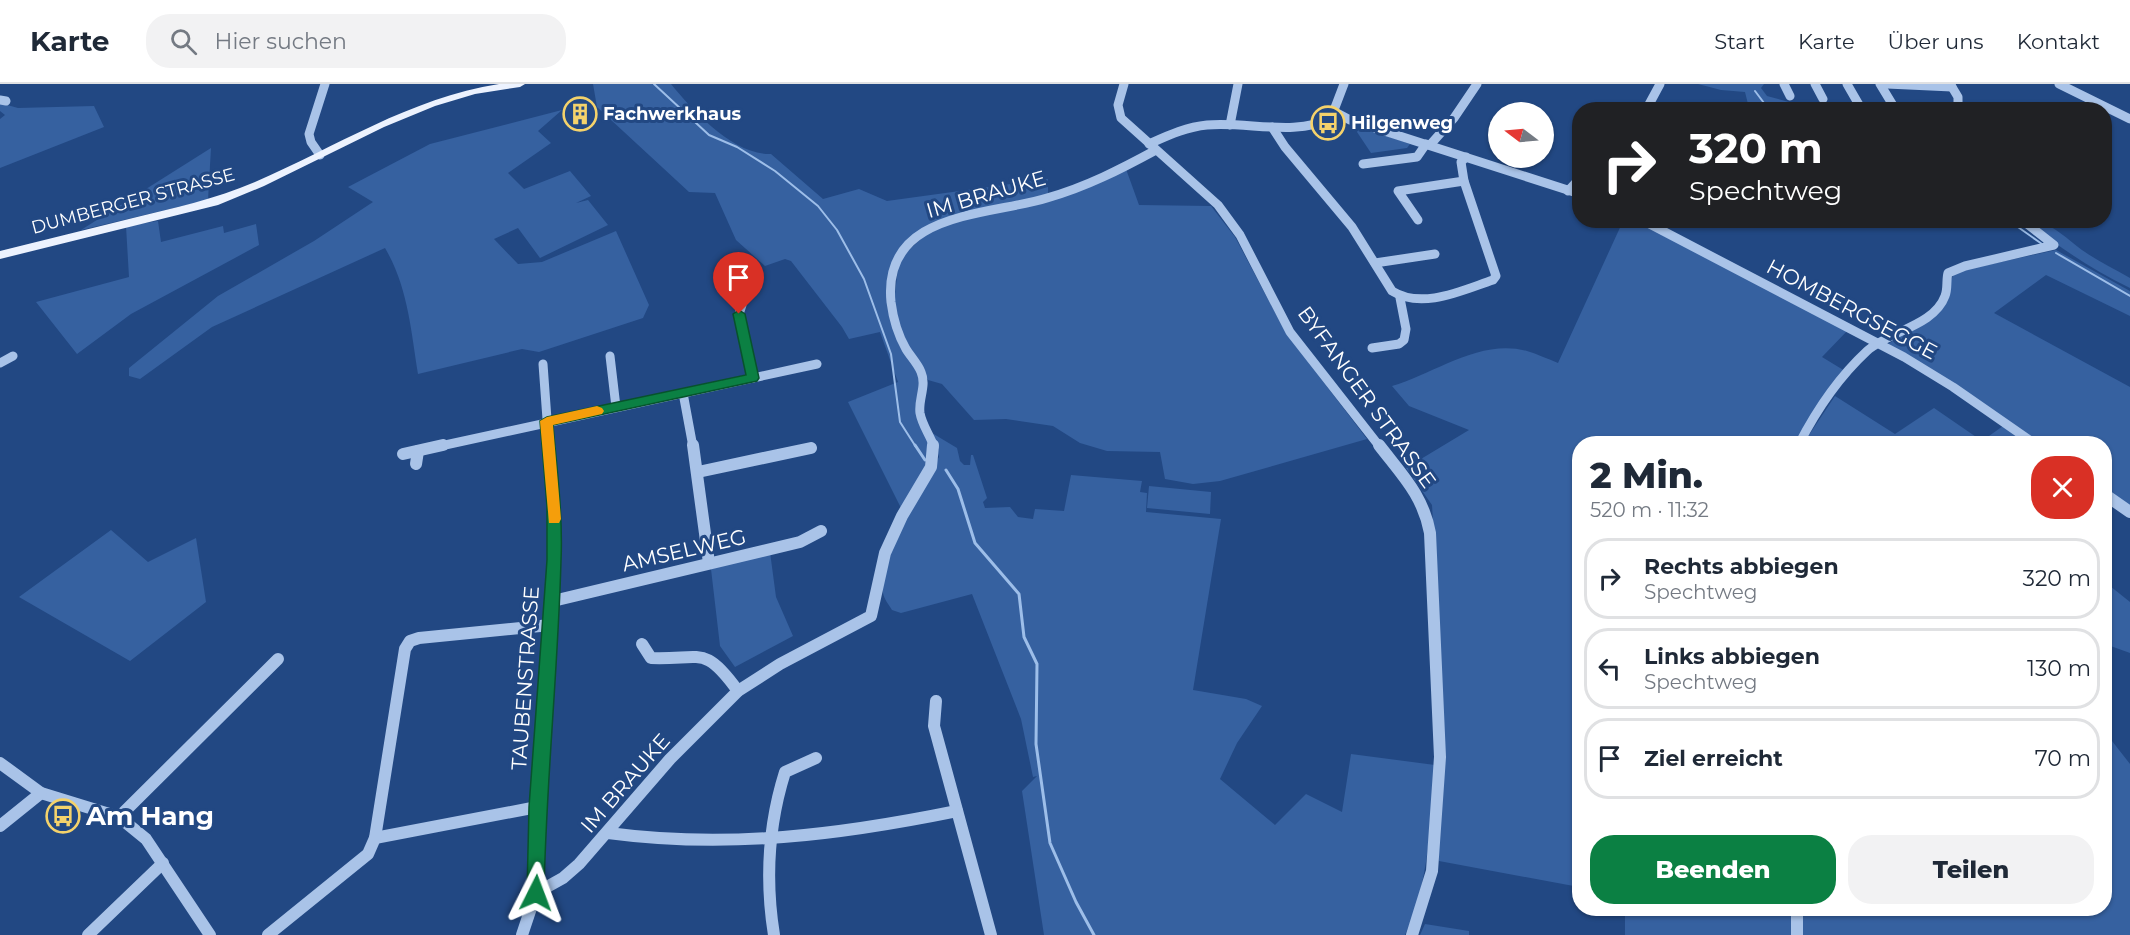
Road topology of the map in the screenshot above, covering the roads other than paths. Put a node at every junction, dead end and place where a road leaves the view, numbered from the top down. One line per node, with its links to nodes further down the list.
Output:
1 (325, 84): 30 (street)
2 (520, 84): 14 (main road, DUMBERGER STRASSE)
3 (1124, 84): 29 (street, BYFANGER STRASSE)
4 (1238, 84): 26 (street)
5 (1344, 84): 24 (street)
6 (1477, 84): 28 (street)
7 (1660, 84): 18 (street)
8 (1784, 84): 16 (street)
9 (1815, 84): 17 (street)
10 (1847, 84): 19 (street)
11 (1880, 84): 20 (street)
12 (1887, 84): 15 (street)
13 (2059, 84): 22 (street)
14 (509, 85): 30 (main road, DUMBERGER STRASSE)
15 (1955, 86): 21 (street)
16 (1790, 96)
17 (1823, 99)
18 (1650, 102)
19 (1858, 102)
20 (1891, 102)
21 (1958, 102)
22 (2096, 102)
23 (2112, 110): 25 (street)
24 (1335, 112): 27 (street); 28 (street)
25 (2130, 119)
26 (1230, 125): 27 (street); 29 (street)
27 (1272, 127): 42 (street)
28 (1428, 145): 31 (street); 32 (street)
29 (1153, 147): 71 (street, IM BRAUKE); 92 (street, BYFANGER STRASSE)
30 (320, 155): 41 (main road, DUMBERGER STRASSE)
31 (1466, 157): 33 (street); 35 (street)
32 (1363, 164)
33 (1464, 181): 37 (street); 43 (street)
34 (1572, 186): 35 (street)
35 (1568, 190): 36 (street)
36 (1572, 191)
37 (1418, 220)
38 (1657, 228): 45 (street, HOMBERGSEGGE)
39 (2032, 228): 45 (street)
40 (1435, 254): 42 (street)
41 (0, 255)
42 (1375, 263): 43 (street)
43 (1400, 298): 46 (street)
44 (741, 305): 52 (street)
45 (1879, 343): 56 (street); 57 (street, HOMBERGSEGGE)
46 (1372, 348)
47 (13, 356): 49 (street)
48 (610, 356): 54 (street)
49 (0, 363)
50 (543, 364): 55 (street, TAUBENSTRASSE)
51 (817, 364): 52 (street)
52 (753, 378): 53 (street)
53 (682, 393): 54 (street); 62 (street)
54 (616, 407): 55 (street)
55 (547, 421): 59 (street); 67 (street, TAUBENSTRASSE)
56 (1804, 436)
57 (2024, 436)
58 (811, 448): 62 (street)
59 (418, 451): 60 (street); 61 (street)
60 (402, 454)
61 (416, 464)
62 (698, 472): 66 (street)
63 (2112, 500): 64 (street)
64 (2130, 512)
65 (821, 531): 66 (street, AMSELWEG)
66 (709, 563): 67 (street, AMSELWEG)
67 (553, 601): 68 (street, TAUBENSTRASSE)
68 (550, 625): 76 (street, TAUBENSTRASSE); 81 (street)
69 (642, 644): 71 (street)
70 (278, 659): 78 (street)
71 (738, 691): 80 (street, IM BRAUKE)
72 (936, 701): 77 (street)
73 (816, 758): 82 (street)
74 (0, 763): 75 (street)
75 (41, 793): 78 (street); 79 (street)
76 (537, 807): 81 (street); 84 (street, TAUBENSTRASSE)
77 (957, 811): 82 (street); 91 (street)
78 (119, 817): 83 (street)
79 (0, 826)
80 (608, 833): 82 (street); 84 (street, IM BRAUKE)
81 (375, 838): 88 (street)
82 (769, 838): 90 (street)
83 (164, 863): 86 (street); 87 (street)
84 (536, 893): 89 (street, TAUBENSTRASSE)
85 (1797, 916): 93 (street)
86 (88, 935)
87 (210, 935)
88 (268, 935)
89 (522, 935)
90 (774, 935)
91 (991, 935)
92 (1412, 935)
93 (1797, 935)

